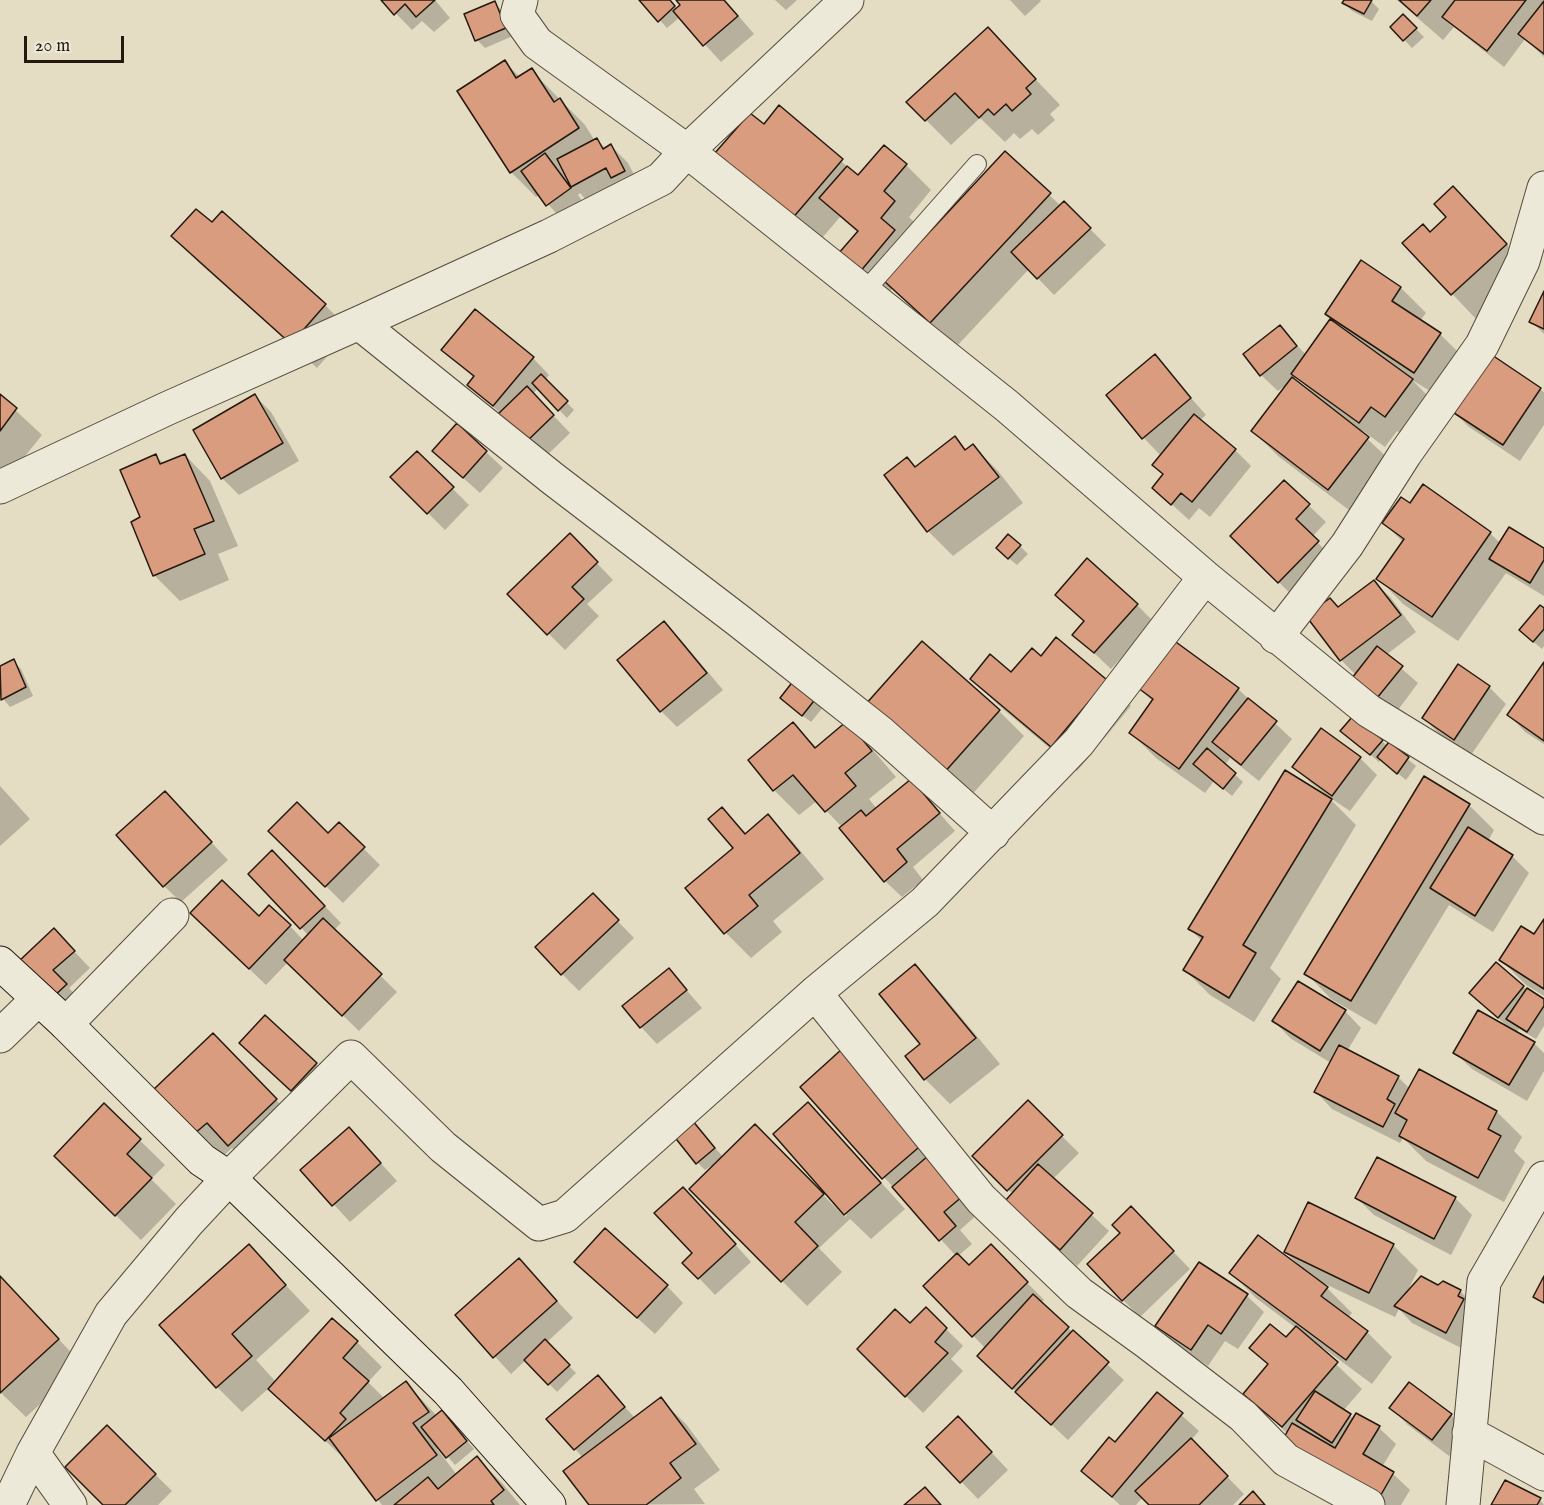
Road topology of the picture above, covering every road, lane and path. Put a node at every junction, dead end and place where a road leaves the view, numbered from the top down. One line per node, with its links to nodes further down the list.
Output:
1 (520, 0): 3 (street)
2 (847, 0): 3 (street)
3 (687, 151): 7 (street); 8 (street)
4 (977, 164): 7 (lane)
5 (1544, 188): 6 (street)
6 (1534, 266): 11 (street)
7 (864, 292): 10 (street)
8 (359, 323): 9 (street); 13 (street)
9 (0, 487)
10 (1205, 577): 11 (street); 13 (street)
11 (1276, 637): 12 (street)
12 (1544, 818)
13 (993, 833): 16 (street)
14 (172, 915): 18 (street)
15 (0, 963): 17 (street)
16 (815, 993): 20 (street); 28 (street)
17 (38, 999): 18 (street); 19 (street)
18 (66, 1024): 20 (street)
19 (0, 1036)
20 (229, 1178): 23 (street); 27 (street)
21 (1544, 1178): 22 (street)
22 (1469, 1433): 24 (street); 29 (street)
23 (33, 1453): 25 (street); 26 (street)
24 (1544, 1474)
25 (8, 1505)
26 (70, 1505)
27 (549, 1505)
28 (1368, 1505)
29 (1463, 1505)

